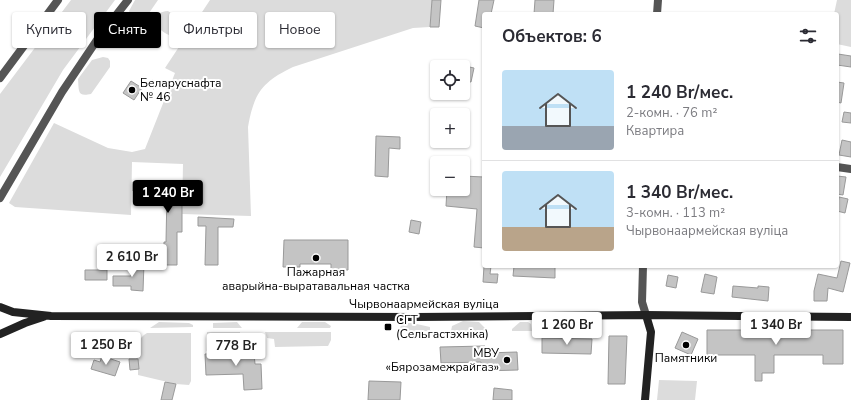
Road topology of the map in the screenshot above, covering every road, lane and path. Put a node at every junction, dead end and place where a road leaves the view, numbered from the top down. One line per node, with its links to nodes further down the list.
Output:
1 (58, 0): 5 (street)
2 (128, 0): 8 (street)
3 (658, 0): 4 (street)
4 (657, 12)
5 (0, 78)
6 (839, 167): 7 (street)
7 (851, 169)
8 (0, 198)
9 (643, 268): 11 (street)
10 (0, 307): 12 (main road, Чырвонаармейская вуліца)
11 (646, 315): 12 (main road, Чырвонаармейская вуліца); 13 (main road, Чырвонаармейская вуліца); 15 (main road)
12 (46, 316): 14 (main road, Чырвонаармейская вуліца)
13 (851, 316)
14 (0, 334)
15 (645, 400)

